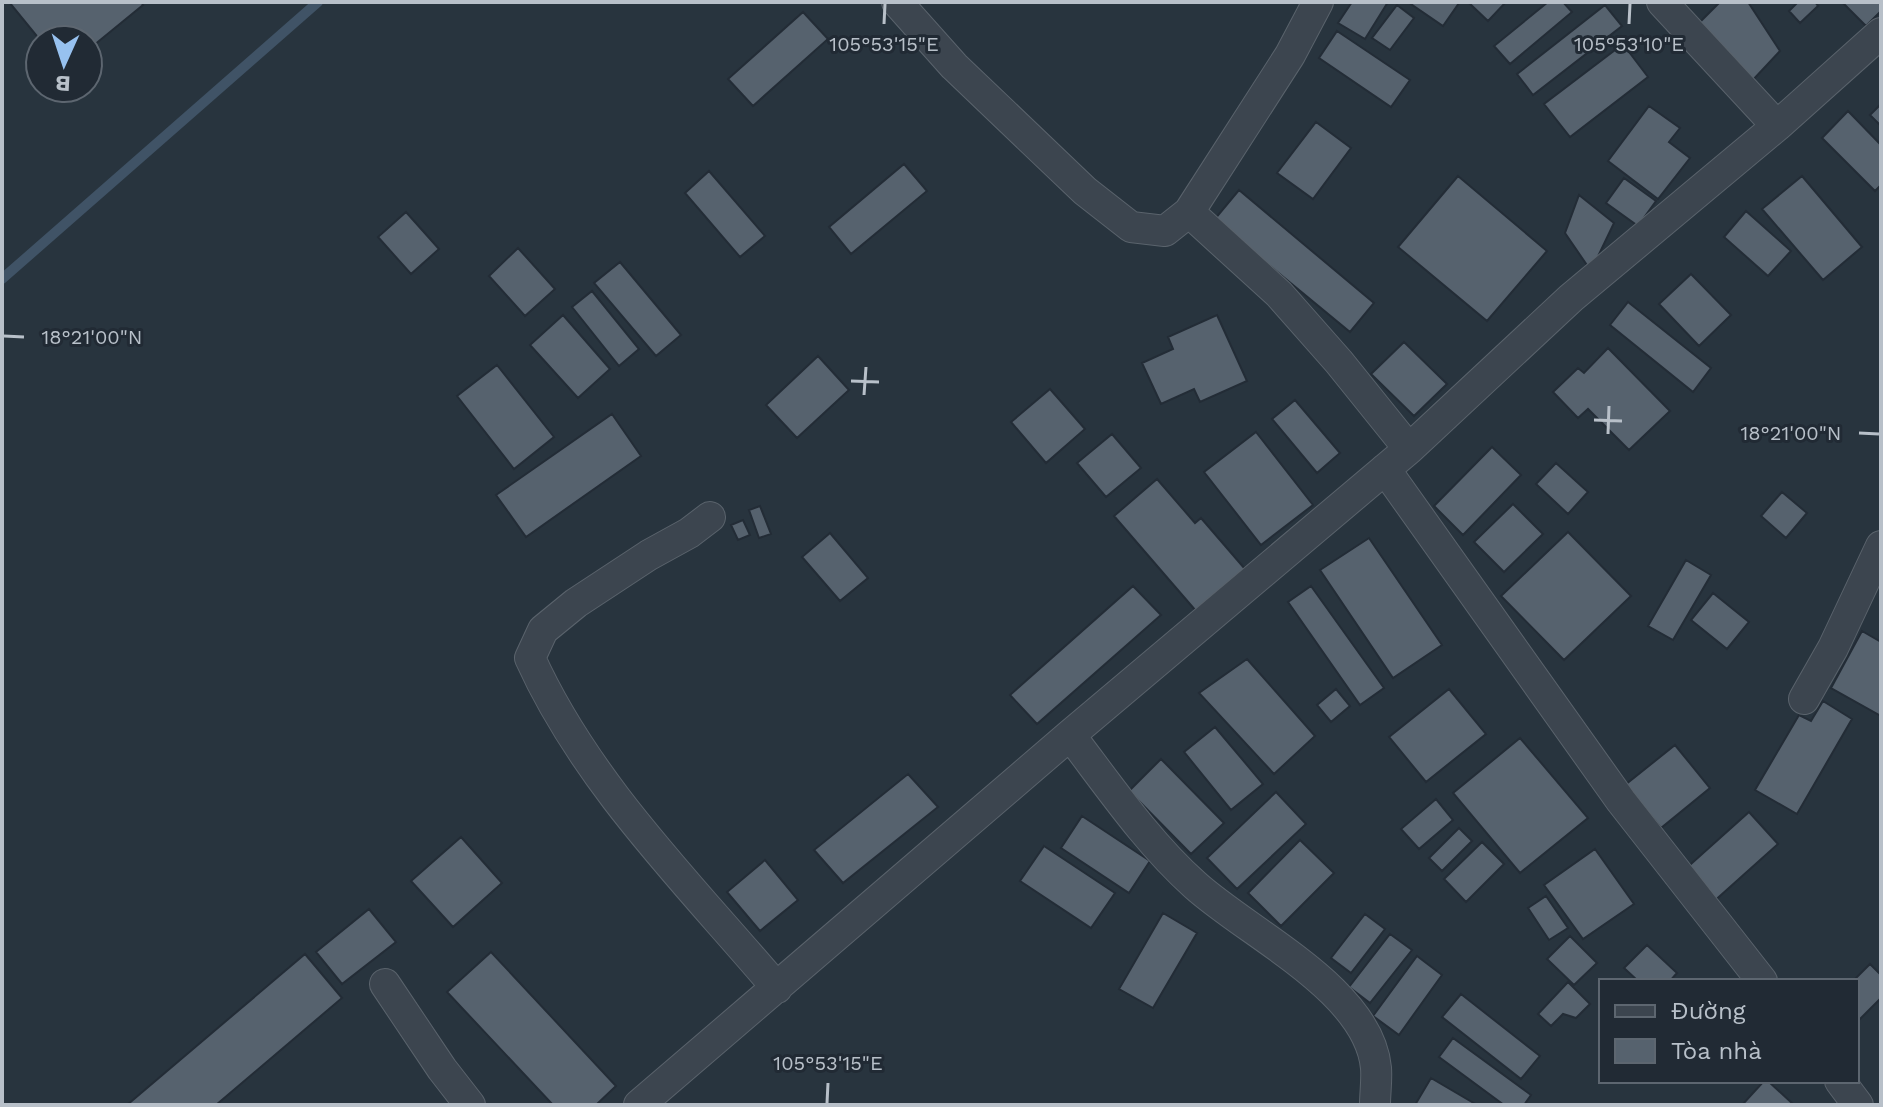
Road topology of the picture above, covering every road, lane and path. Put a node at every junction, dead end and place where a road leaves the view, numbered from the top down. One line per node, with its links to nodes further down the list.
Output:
1 (897, 2): 6 (street)
2 (1318, 2): 6 (street)
3 (1662, 2): 5 (street)
4 (1881, 33): 5 (street)
5 (1777, 126): 7 (street)
6 (1189, 212): 7 (street)
7 (1409, 449): 8 (street)
8 (1385, 469): 12 (street); 13 (street)
9 (710, 517): 15 (street)
10 (1881, 546): 11 (street)
11 (1804, 699)
12 (1070, 735): 15 (street); 19 (street)
13 (1760, 979)
14 (385, 984): 17 (street)
15 (777, 988): 18 (street)
16 (1842, 1083): 20 (street)
17 (470, 1105)
18 (639, 1105)
19 (1375, 1105)
20 (1858, 1105)

